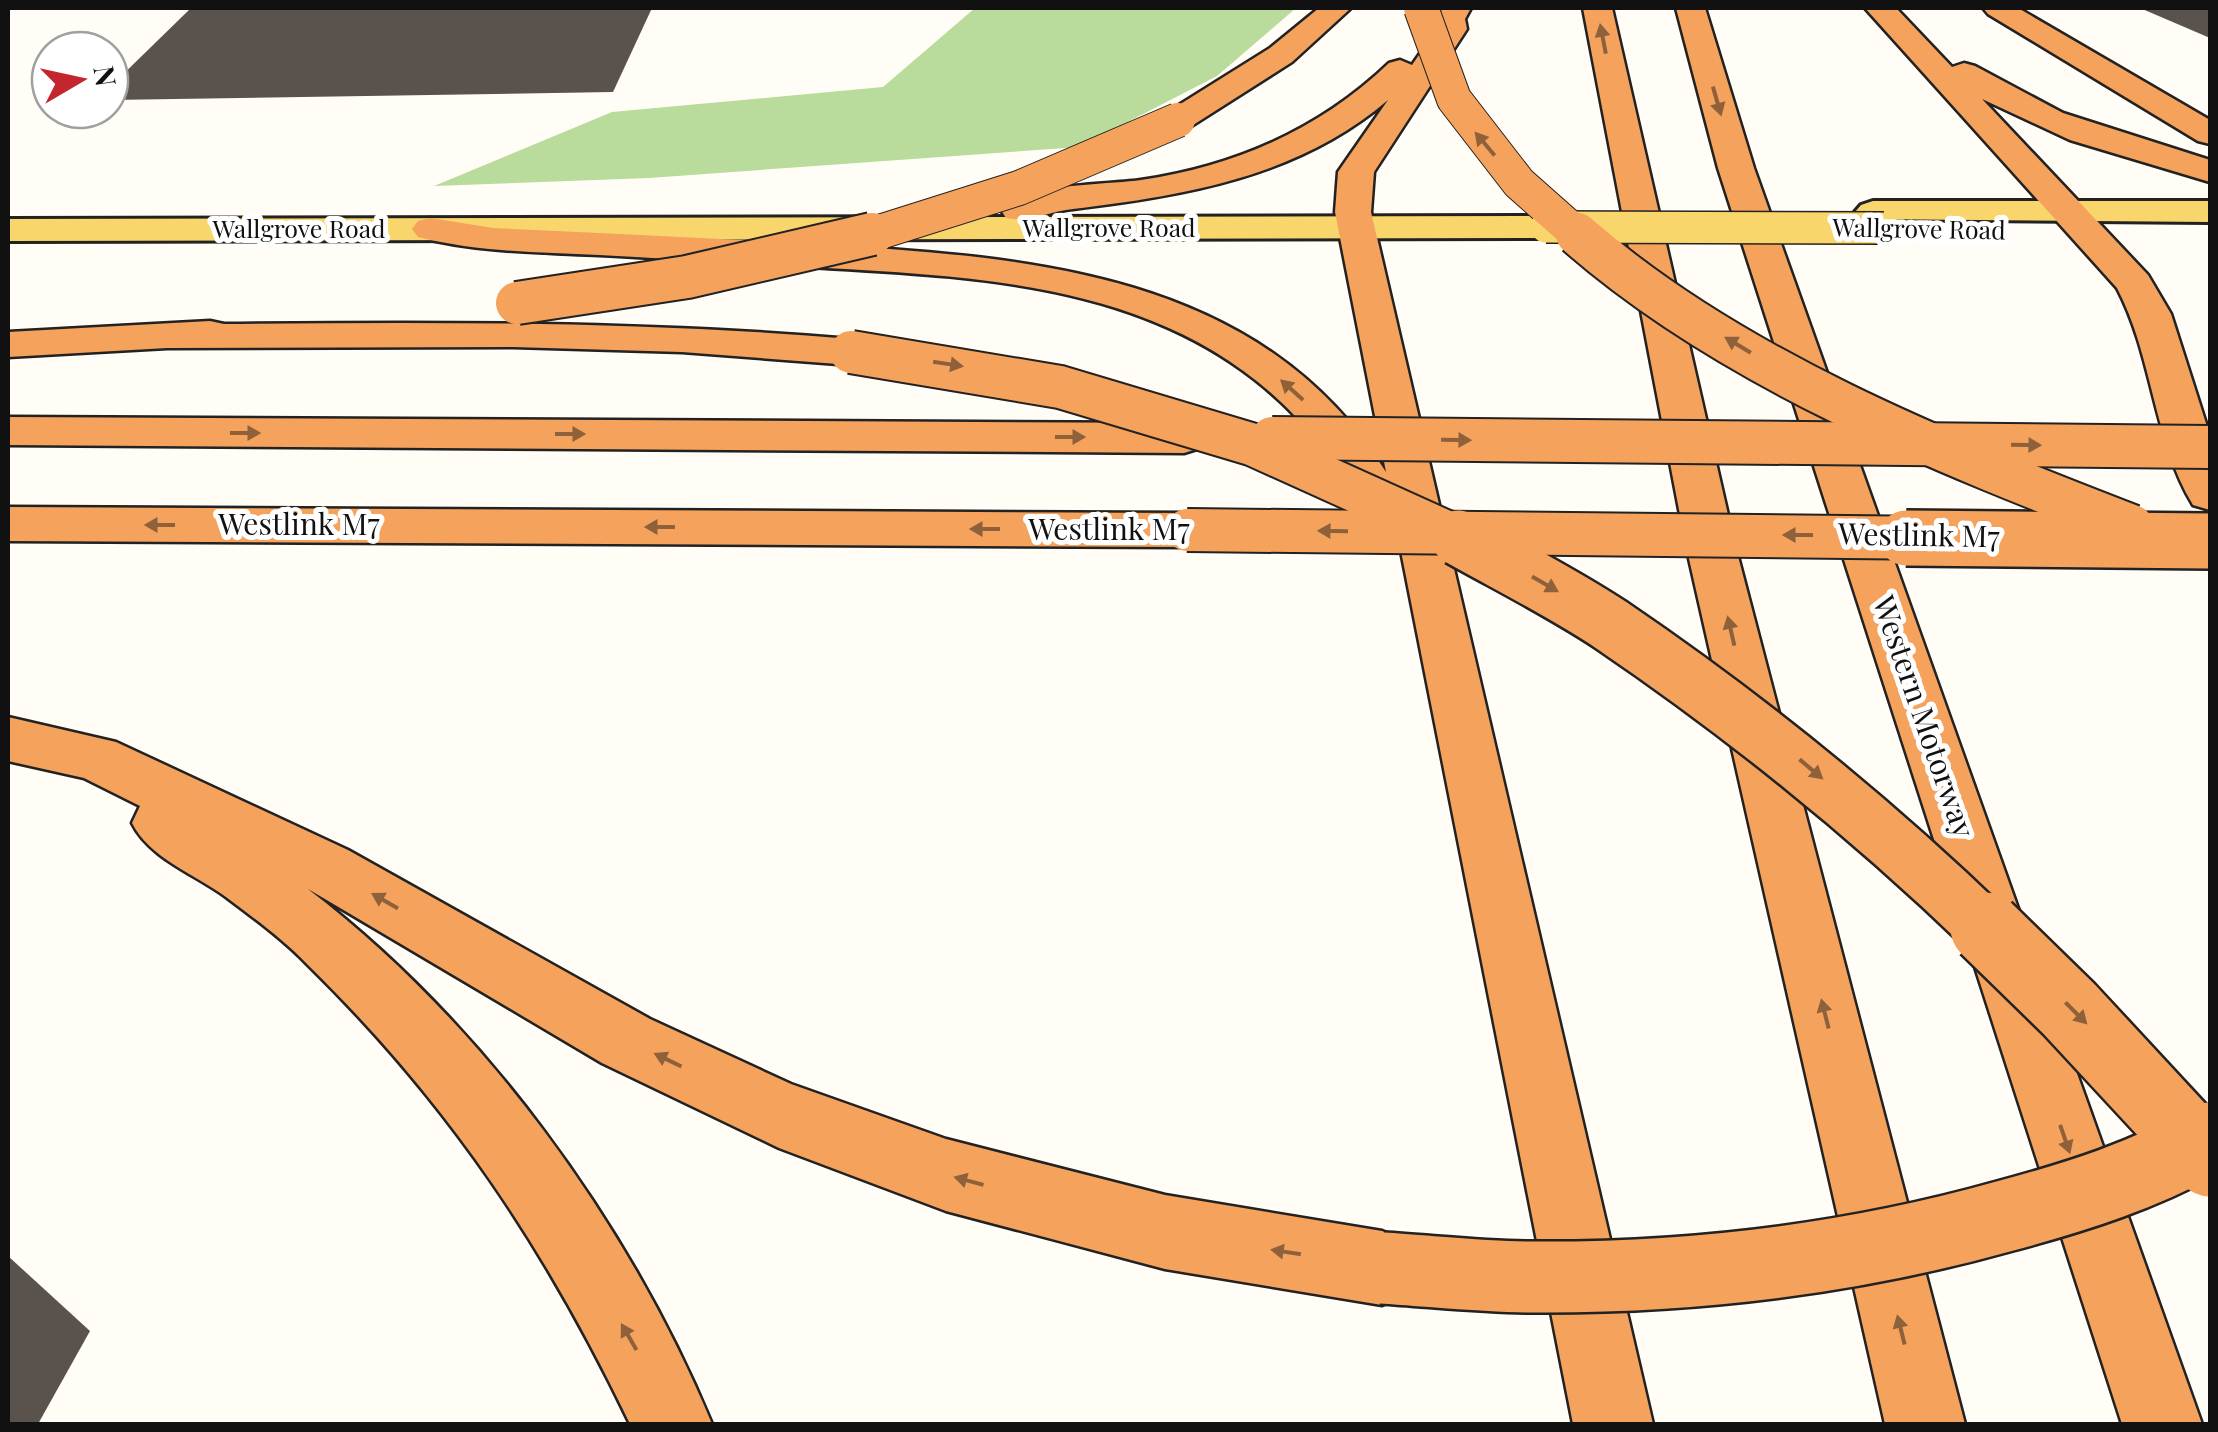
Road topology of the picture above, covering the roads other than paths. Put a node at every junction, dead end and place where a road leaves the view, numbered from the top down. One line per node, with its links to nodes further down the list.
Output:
1 (1336, 8): 20 (highway, bridge)
2 (1597, 8): 36 (highway, one-way to 2)
3 (1690, 8): 37 (highway, Western Motorway, one-way to 37)
4 (1880, 8): 8 (highway)
5 (1998, 8): 10 (highway)
6 (2012, 8): 9 (highway)
7 (1443, 11): 13 (highway); 15 (highway); 29 (highway, one-way to 7, bridge)
8 (1919, 48): 11 (highway); 16 (highway)
9 (2210, 99)
10 (2210, 134)
11 (2210, 171)
12 (8, 208): 13 (main road, Wallgrove Road)
13 (1019, 210): 15 (main road, Wallgrove Road)
14 (2210, 212): 16 (main road, Wallgrove Road)
15 (1355, 220): 16 (main road, Wallgrove Road, bridge); 17 (main road, Wallgrove Road); 30 (highway)
16 (2081, 222): 19 (main road, Wallgrove Road); 26 (highway)
17 (431, 229): 18 (main road, Wallgrove Road); 30 (highway, one-way to 17)
18 (8, 230)
19 (2210, 231)
20 (173, 337): 21 (highway); 33 (highway, one-way to 33, bridge)
21 (8, 345)
22 (2210, 398): 23 (highway)
23 (2210, 424)
24 (8, 432): 25 (highway, one-way to 25, bridge)
25 (2210, 447)
26 (2210, 494)
27 (8, 524): 28 (highway, Westlink M7, one-way to 27, bridge)
28 (2210, 541)
29 (2210, 554)
30 (1430, 566): 35 (highway)
31 (18, 742): 32 (highway, one-way to 31, bridge); 34 (highway, one-way to 31)
32 (2210, 1138)
33 (2210, 1162)
34 (672, 1424)
35 (1613, 1424)
36 (1925, 1424)
37 (2162, 1424)

